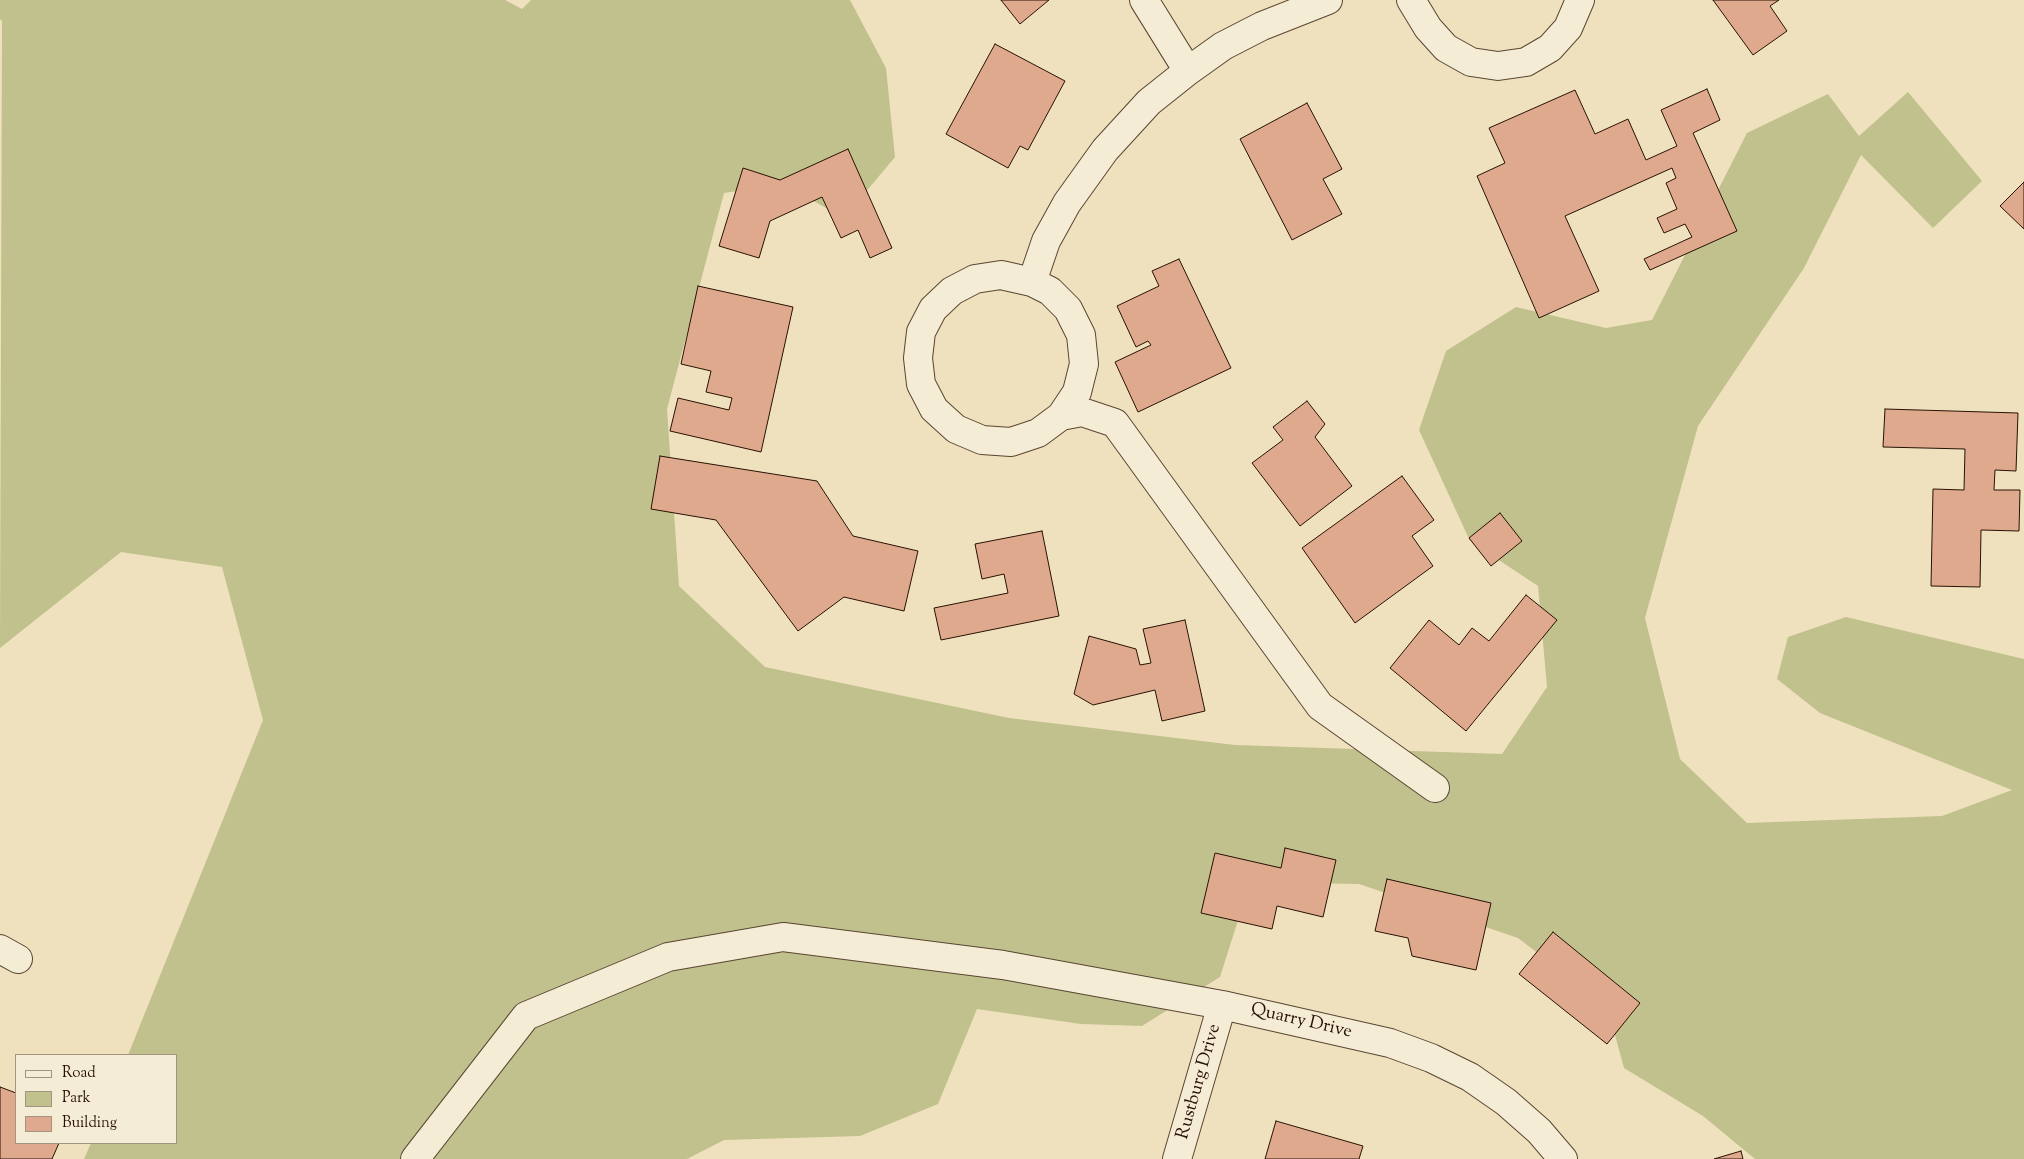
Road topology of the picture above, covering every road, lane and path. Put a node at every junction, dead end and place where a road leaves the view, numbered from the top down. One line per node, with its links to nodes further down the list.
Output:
1 (1144, 0): 5 (street)
2 (1328, 0): 5 (street)
3 (1411, 0): 4 (street)
4 (1580, 0)
5 (1188, 71): 6 (street)
6 (1032, 282): 7 (street); 7 (street)
7 (1061, 416): 8 (street)
8 (1435, 788)
9 (1222, 1005): 10 (street, Quarry Drive); 11 (street, Rustburg Drive); 12 (street, Quarry Drive)
10 (415, 1159)
11 (1177, 1159)
12 (1563, 1159)

